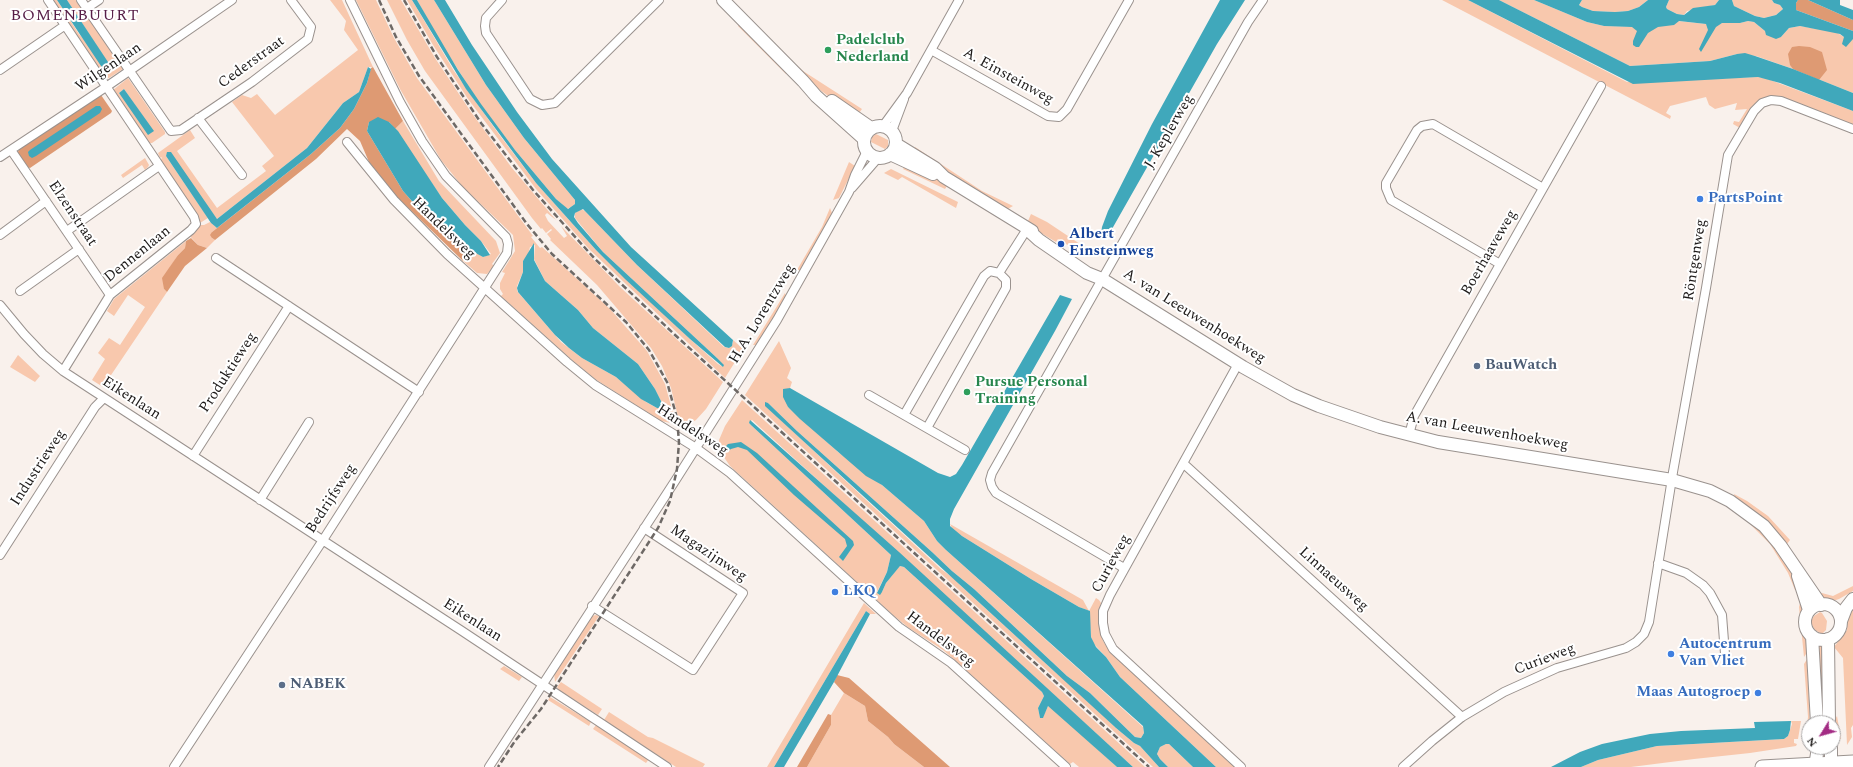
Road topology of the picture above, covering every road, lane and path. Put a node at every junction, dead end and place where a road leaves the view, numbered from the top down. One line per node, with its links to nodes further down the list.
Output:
1 (48, 0): 14 (street)
2 (81, 0): 13 (street)
3 (99, 0): 13 (street)
4 (232, 0): 17 (street, Wilgenlaan)
5 (291, 0): 21 (street, Cederstraat)
6 (350, 0): 45 (street, Bedrijfsweg)
7 (502, 0): 8 (street)
8 (659, 0)
9 (723, 0): 18 (street)
10 (959, 0): 15 (street)
11 (1129, 0): 15 (street, A. Einsteinweg)
12 (1263, 0): 44 (street, J. Keplerweg)
13 (87, 8): 17 (street)
14 (64, 26): 16 (street); 20 (street)
15 (931, 50): 23 (street)
16 (0, 70)
17 (130, 70): 20 (street, Wilgenlaan); 21 (street, Cederstraat)
18 (804, 81): 22 (street); 25 (street)
19 (1601, 86): 34 (street, Boerhaaveweg)
20 (106, 88): 28 (street, Wilgenlaan); 32 (street)
21 (198, 118): 33 (street)
22 (871, 128): 23 (street); 25 (street)
23 (888, 129): 27 (street)
24 (1853, 129): 63 (street, Röntgenweg)
25 (864, 139): 29 (street)
26 (347, 142): 45 (street, Handelsweg)
27 (893, 149): 31 (street); 37 (street, A. van Leeuwenhoekweg)
28 (11, 150): 30 (street, Wilgenlaan); 36 (street, Elzenstraat)
29 (867, 151): 31 (street); 35 (street, H.A. Lorentzweg)
30 (0, 157)
31 (878, 158): 35 (street, H.A. Lorentzweg)
32 (159, 166): 38 (street); 47 (street, Dennenlaan)
33 (242, 175)
34 (1543, 188): 42 (street, Boerhaaveweg); 42 (street)
35 (849, 192): 59 (street, H.A. Lorentzweg)
36 (46, 201): 38 (street, Elzenstraat); 39 (street)
37 (1027, 228): 43 (street); 44 (street, A. van Leeuwenhoekweg)
38 (67, 231): 40 (street, Elzenstraat)
39 (0, 235)
40 (79, 249): 46 (street); 47 (street, Elzenstraat)
41 (216, 258): 49 (street)
42 (1500, 264): 58 (street, Boerhaaveweg)
43 (999, 273): 55 (street); 57 (street)
44 (1102, 279): 50 (street, A. van Leeuwenhoekweg); 69 (street, J. Keplerweg)
45 (486, 288): 52 (street, Bedrijfsweg); 59 (street, Handelsweg)
46 (20, 291)
47 (110, 294): 51 (street, Dennenlaan)
48 (0, 305): 51 (street, Eikenlaan)
49 (289, 306): 52 (street); 61 (street, Produktieweg)
50 (1238, 364): 58 (street, A. van Leeuwenhoekweg); 62 (street, Curieweg)
51 (63, 371): 54 (street, Eikenlaan)
52 (419, 392): 66 (street, Bedrijfsweg)
53 (869, 395): 55 (street)
54 (104, 398): 61 (street, Eikenlaan); 67 (street, Industrieweg)
55 (904, 415): 57 (street)
56 (309, 422): 64 (street)
57 (927, 428): 60 (street)
58 (1409, 435): 63 (street, A. van Leeuwenhoekweg)
59 (696, 448): 65 (street); 91 (street, Handelsweg)
60 (965, 450)
61 (193, 456): 64 (street, Eikenlaan)
62 (1184, 464): 69 (street, Curieweg); 82 (street, Linnaeusweg)
63 (1672, 480): 68 (street, Curieweg); 70 (street, A. van Leeuwenhoekweg)
64 (260, 500): 66 (street, Eikenlaan)
65 (644, 528): 72 (street); 72 (street, Magazijnweg)
66 (323, 540): 79 (street, Eikenlaan); 88 (street, Bedrijfsweg)
67 (0, 554)
68 (1658, 563): 78 (street); 82 (street, Curieweg)
69 (1124, 568): 92 (street, Curieweg)
70 (1797, 571): 73 (street, A. van Leeuwenhoekweg); 74 (street, A. van Leeuwenhoekweg)
71 (1853, 598): 73 (street); 75 (street)
72 (592, 606): 79 (street)
73 (1826, 606): 74 (street); 75 (street)
74 (1809, 610): 76 (street)
75 (1841, 621): 77 (street)
76 (1812, 636): 77 (street); 80 (street)
77 (1828, 639): 81 (street)
78 (1725, 654)
79 (542, 684): 89 (street); 90 (street, Eikenlaan)
80 (1816, 715)
81 (1829, 715)
82 (1462, 718): 93 (street, Curieweg)
83 (1817, 755): 87 (street)
84 (1831, 755): 86 (street)
85 (1853, 762): 86 (main road)
86 (1832, 765): 87 (main road)
87 (1815, 766): 94 (main road)
88 (174, 767)
89 (489, 767)
90 (667, 767)
91 (1066, 767)
92 (1240, 767)
93 (1403, 767)
94 (1762, 767)

